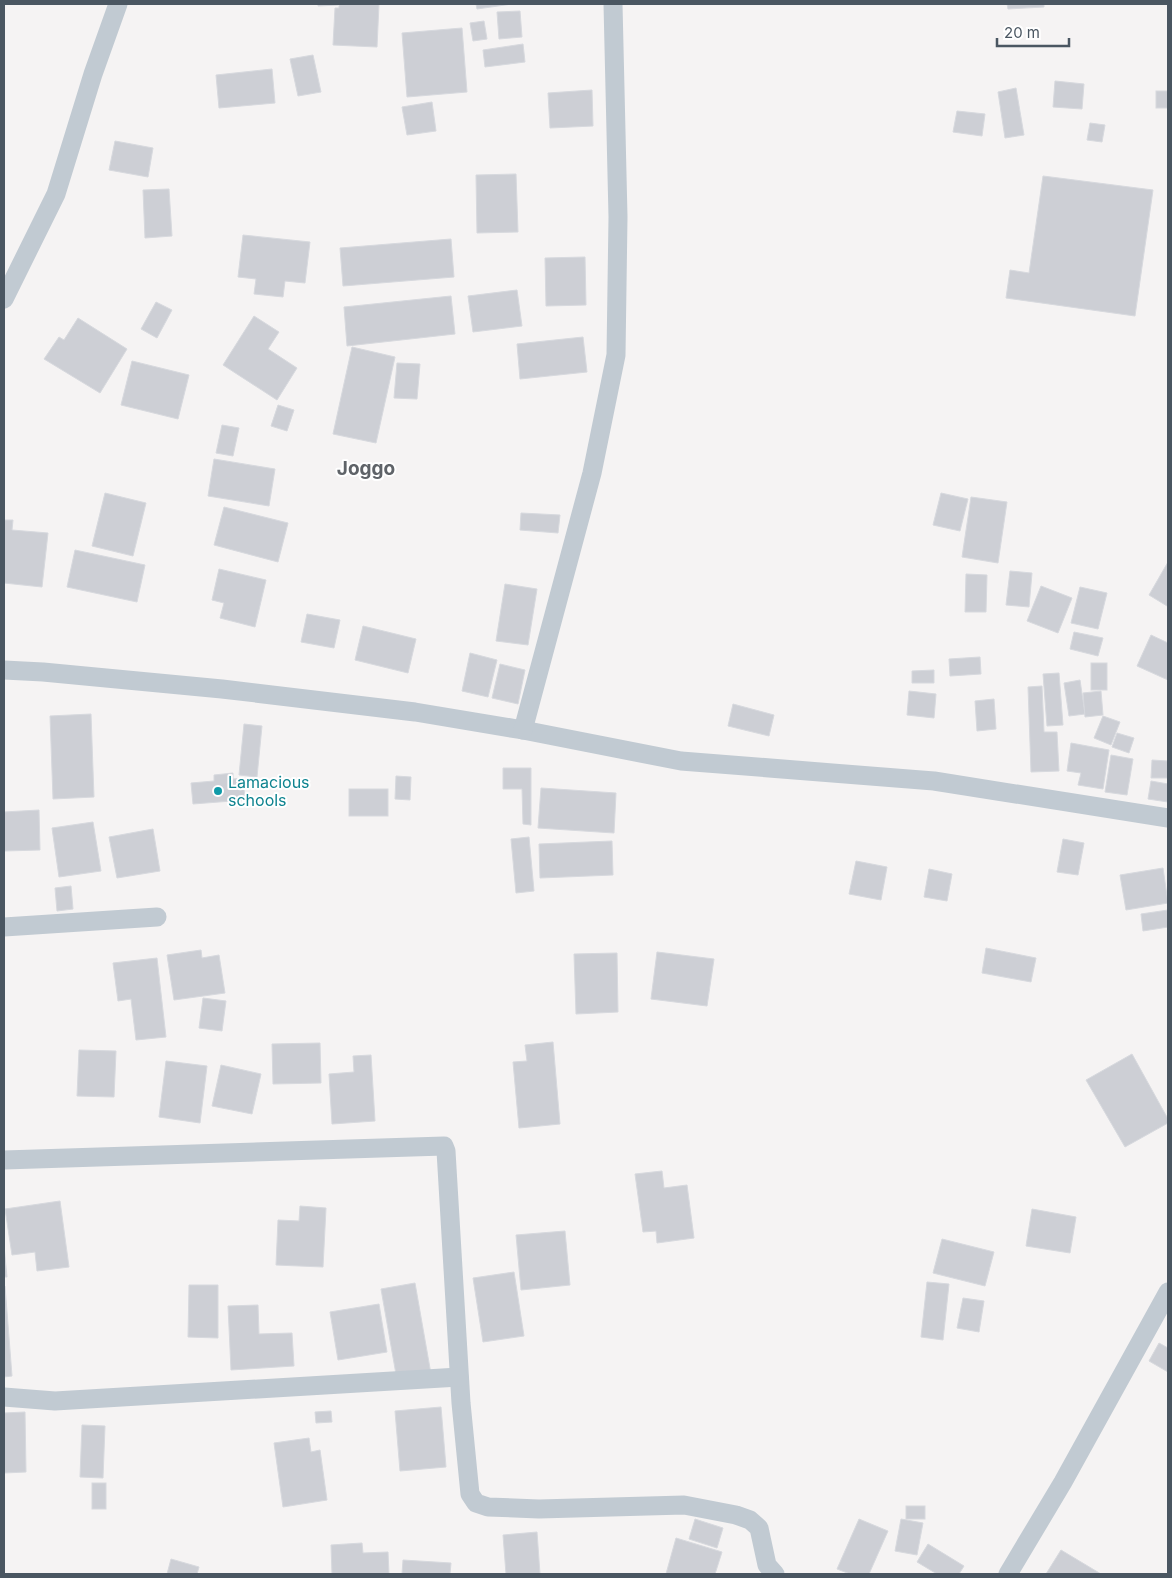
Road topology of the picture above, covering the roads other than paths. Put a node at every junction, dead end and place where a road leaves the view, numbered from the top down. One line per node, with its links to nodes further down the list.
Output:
1 (118, 4): 3 (street)
2 (613, 4): 5 (street)
3 (4, 299)
4 (4, 670): 5 (street)
5 (523, 730): 6 (street)
6 (1168, 818)
7 (157, 917): 8 (street)
8 (4, 927)
9 (4, 1160): 11 (street)
10 (1168, 1292): 14 (street)
11 (459, 1377): 12 (street); 13 (street)
12 (4, 1397)
13 (774, 1574)
14 (1008, 1574)

